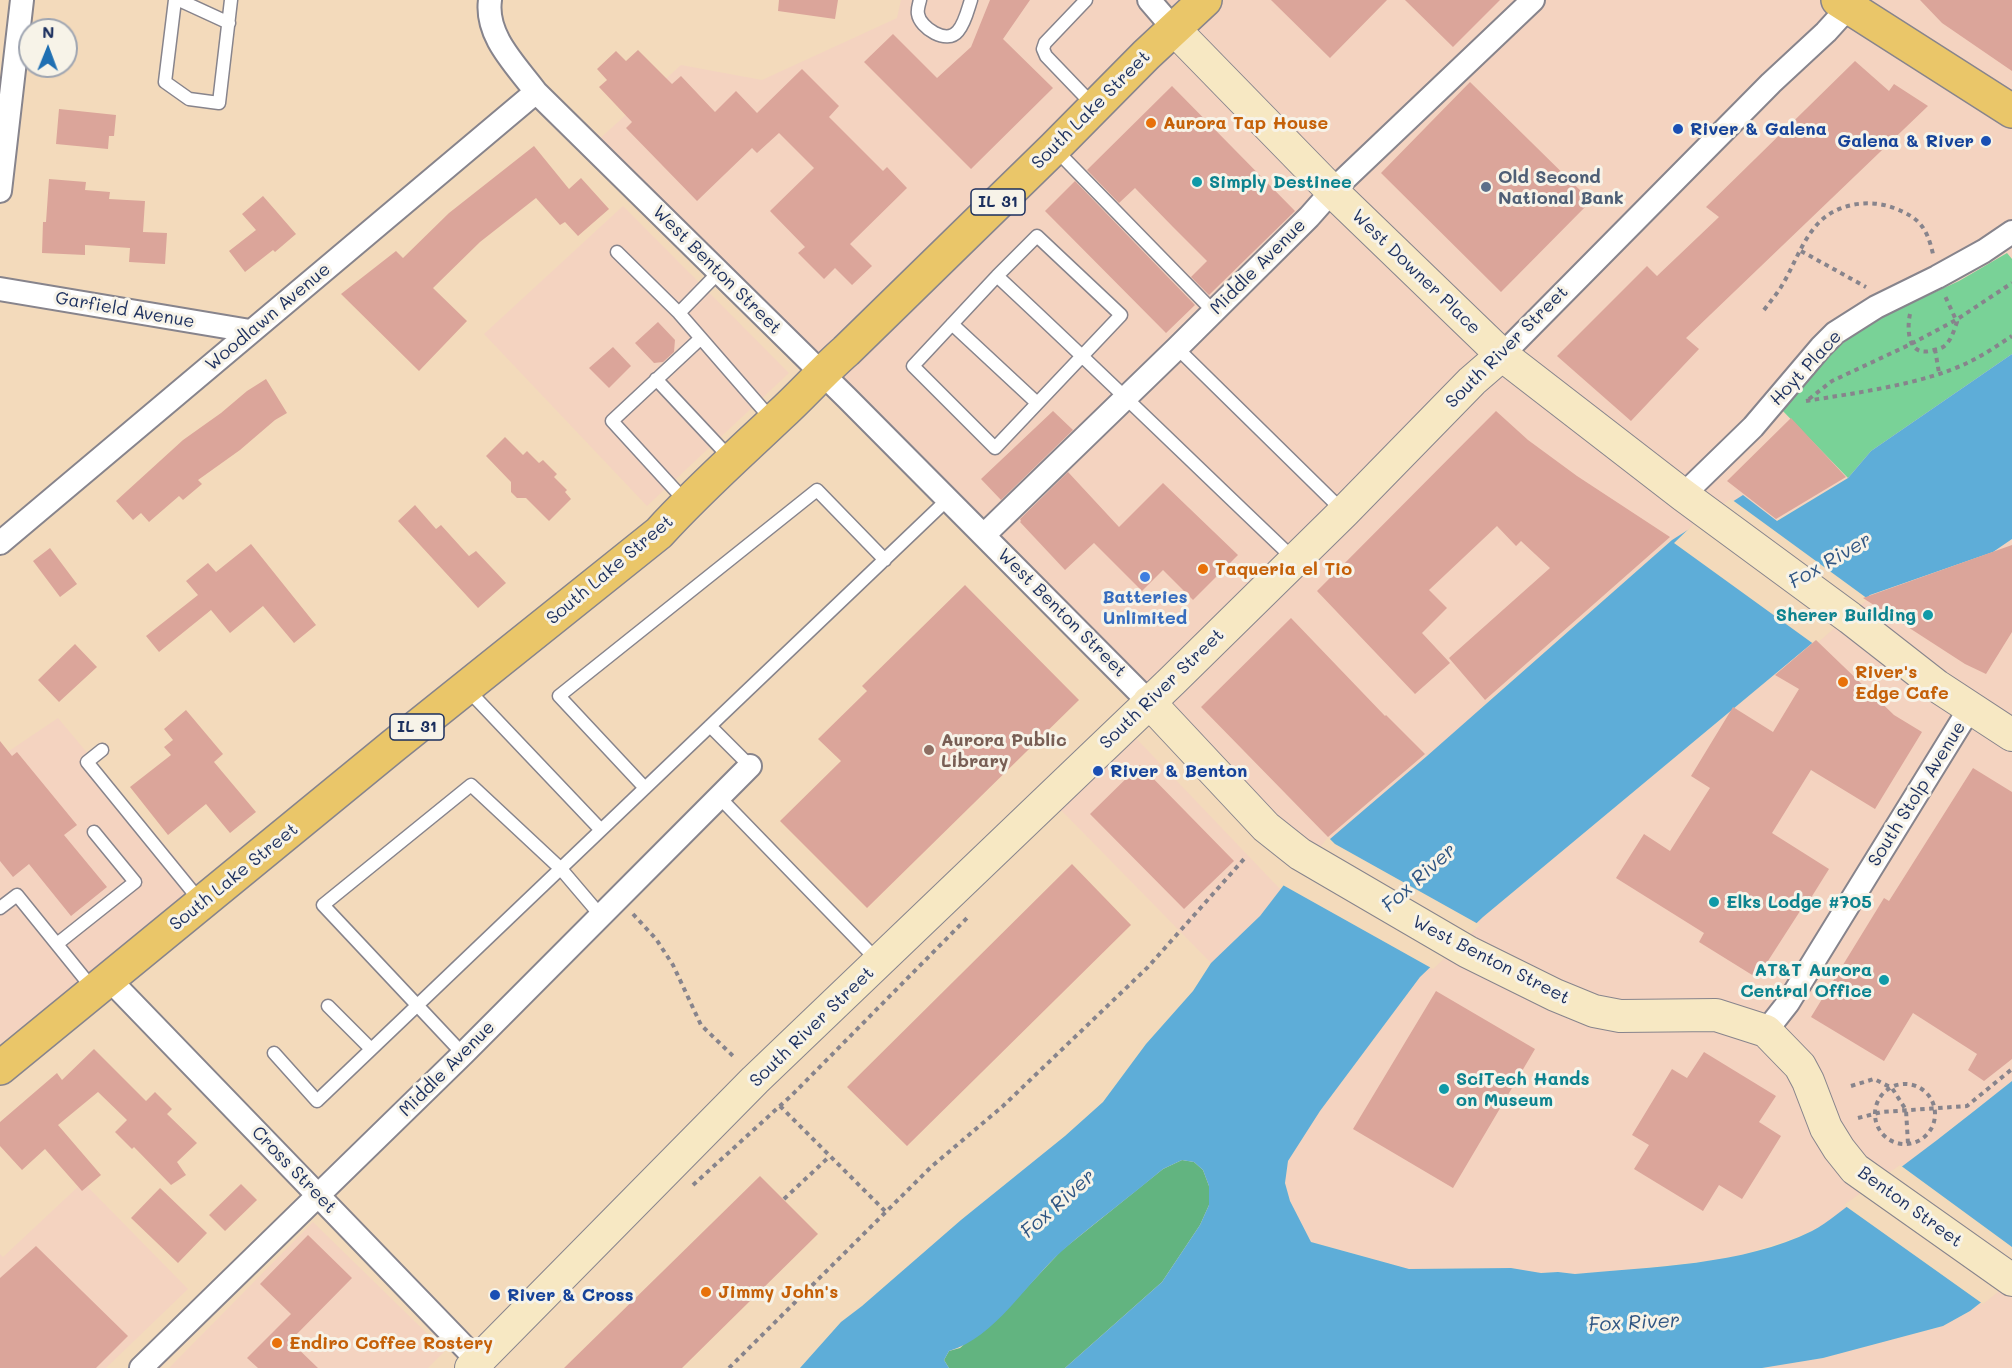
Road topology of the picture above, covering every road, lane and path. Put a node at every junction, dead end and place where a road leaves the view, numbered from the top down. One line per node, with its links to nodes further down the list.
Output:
1 (22, 0): 18 (street)
2 (177, 0): 12 (lane); 12 (lane)
3 (231, 0): 12 (lane)
4 (490, 0): 14 (street, West Benton Street)
5 (920, 0): 6 (lane)
6 (971, 0)
7 (1086, 0): 15 (lane)
8 (1149, 0): 13 (street, West Downer Place)
9 (1205, 0): 13 (main road, South Lake Street / IL 31)
10 (1533, 0): 19 (street, Middle Avenue)
11 (1847, 2): 16 (main road); 40 (street, South River Street)
12 (229, 24)
13 (1173, 29): 15 (main road, South Lake Street / IL 31); 19 (street, West Downer Place)
14 (536, 92): 23 (street, West Benton Street); 34 (street, Woodlawn Avenue)
15 (1095, 108): 17 (main road, South Lake Street / IL 31)
16 (2012, 111)
17 (1054, 148): 30 (lane); 42 (main road, South Lake Street / IL 31)
18 (0, 191)
19 (1332, 191): 30 (street, Middle Avenue); 40 (street, West Downer Place)
20 (2012, 232): 25 (street, Hoyt Place)
21 (1801, 251): 25 (path); 28 (path); 29 (path)
22 (617, 252): 31 (lane)
23 (719, 272): 31 (lane); 42 (street, West Benton Street)
24 (997, 276): 33 (lane); 41 (lane); 41 (lane)
25 (1937, 277): 28 (street, Hoyt Place); 32 (path); 37 (path)
26 (2012, 283): 32 (path)
27 (0, 289): 34 (street, Garfield Avenue)
28 (1889, 300): 51 (street, Hoyt Place)
29 (1764, 310)
30 (1213, 311): 38 (street, Middle Avenue)
31 (679, 314): 36 (lane)
32 (1956, 320): 37 (path); 39 (path)
33 (952, 324): 47 (lane); 47 (lane)
34 (250, 331): 56 (street, Woodlawn Avenue)
35 (2012, 336): 43 (path)
36 (701, 338): 44 (lane); 49 (lane)
37 (1911, 344): 39 (path); 46 (path)
38 (1177, 348): 45 (street, Middle Avenue); 54 (lane)
39 (1935, 350): 43 (path)
40 (1502, 354): 51 (street, West Downer Place); 54 (street, South River Street)
41 (1082, 355): 45 (lane); 47 (lane)
42 (821, 373): 49 (main road, South Lake Street / IL 31); 52 (street, West Benton Street)
43 (1939, 373): 46 (path)
44 (656, 379): 50 (lane); 53 (lane)
45 (1126, 396): 55 (street, Middle Avenue); 58 (lane)
46 (1806, 400): 48 (path)
47 (1037, 403)
48 (1800, 403)
49 (773, 421): 50 (main road, South Lake Street / IL 31)
50 (732, 459): 53 (main road, South Lake Street / IL 31)
51 (1683, 495): 61 (street, West Downer Place)
52 (948, 499): 55 (street, West Benton Street); 57 (lane)
53 (687, 503): 59 (main road, South Lake Street / IL 31)
54 (1344, 512): 58 (street, South River Street)
55 (984, 535): 60 (street, West Benton Street)
56 (0, 543)
57 (885, 560): 62 (lane); 66 (lane)
58 (1294, 560): 60 (street, South River Street)
59 (466, 688): 68 (lane); 73 (main road, South Lake Street / IL 31)
60 (1149, 702): 77 (street, South River Street); 81 (street, West Benton Street)
61 (1970, 708): 63 (street, West Downer Place); 81 (street, South Stolp Avenue)
62 (710, 726): 65 (lane); 66 (lane)
63 (2012, 735)
64 (102, 750): 73 (lane)
65 (750, 766): 67 (street, Middle Avenue)
66 (645, 788): 68 (lane)
67 (719, 797): 72 (street, Middle Avenue); 77 (lane)
68 (601, 830): 71 (lane)
69 (94, 832): 76 (lane)
70 (1244, 859): 99 (path)
71 (561, 869): 75 (lane); 80 (lane); 80 (lane)
72 (618, 898): 75 (street, Middle Avenue); 85 (path)
73 (201, 903): 78 (main road, South Lake Street / IL 31)
74 (0, 909): 76 (lane)
75 (601, 916): 84 (street, Middle Avenue)
76 (57, 944): 78 (lane)
77 (879, 962): 101 (street, South River Street)
78 (102, 985): 86 (main road, South Lake Street / IL 31); 97 (street, Cross Street)
79 (328, 1006): 82 (lane)
80 (418, 1006): 82 (lane); 84 (lane)
81 (1766, 1031): 100 (street, Benton Street)
82 (371, 1049): 83 (lane)
83 (274, 1053)
84 (463, 1054): 97 (street, Middle Avenue)
85 (733, 1056)
86 (0, 1068)
87 (2012, 1068): 91 (path)
88 (1851, 1086): 89 (path)
89 (1892, 1088): 91 (path); 92 (path); 93 (path)
90 (780, 1106): 96 (path)
91 (1934, 1107): 92 (path); 95 (path)
92 (1906, 1110): 93 (path); 95 (path)
93 (1875, 1113): 94 (path); 95 (path)
94 (1858, 1118)
95 (1908, 1144)
96 (830, 1156): 98 (path); 99 (path)
97 (318, 1195): 101 (street, Cross Street); 102 (street, Middle Avenue)
98 (784, 1199)
99 (887, 1213): 103 (path)
100 (2012, 1280)
101 (475, 1364)
102 (141, 1368)
103 (729, 1368)

